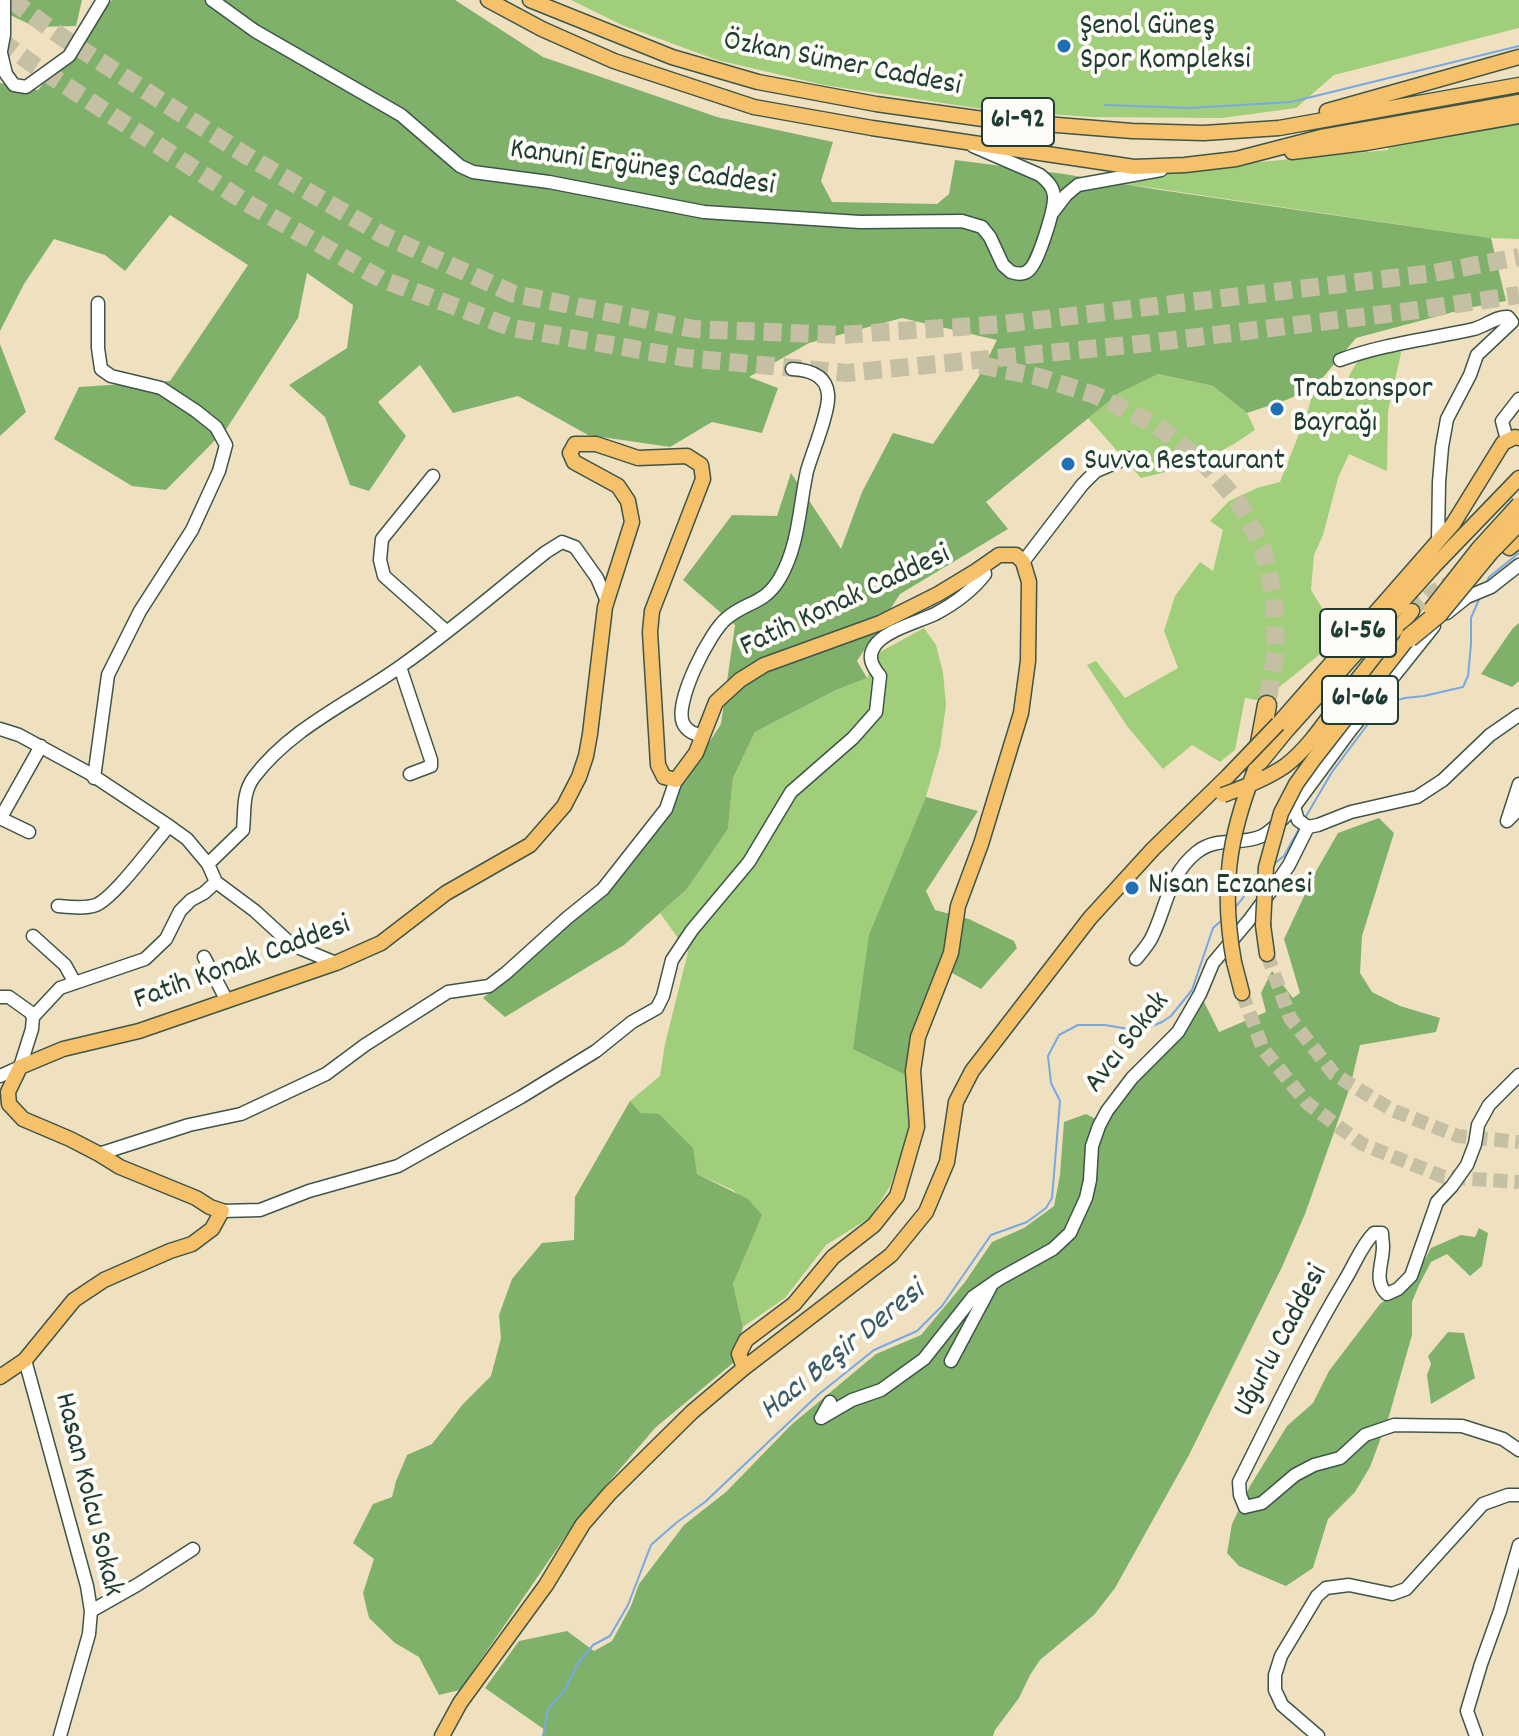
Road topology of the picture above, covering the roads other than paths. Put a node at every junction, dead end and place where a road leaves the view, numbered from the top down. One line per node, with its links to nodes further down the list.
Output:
1 (4, 0): 6 (street)
2 (103, 0): 6 (street)
3 (212, 0): 15 (street, Kanuni Ergüneş Caddesi)
4 (488, 0): 12 (main road, Özkan Sümer Caddesi / 61-92)
5 (530, 0): 11 (main road, Özkan Sümer Caddesi / 61-92)
6 (0, 50)
7 (1519, 57): 11 (main road, Özkan Sümer Caddesi / 61-92)
8 (1519, 85): 11 (main road, Özkan Sümer Caddesi / 61-92)
9 (1519, 102): 13 (main road, Özkan Sümer Caddesi / 61-92)
10 (1519, 116): 13 (main road, Özkan Sümer Caddesi)
11 (1204, 133)
12 (956, 139): 14 (main road, Özkan Sümer Caddesi / 61-92); 15 (street)
13 (1236, 159): 14 (main road, Özkan Sümer Caddesi / 61-92)
14 (1185, 165): 15 (street)
15 (1051, 215)
16 (98, 303): 42 (street)
17 (1340, 360): 26 (street)
18 (792, 369): 38 (street)
19 (1519, 399): 20 (street)
20 (1513, 439): 26 (main road, 61-56)
21 (1127, 458): 27 (street)
22 (433, 476): 32 (street)
23 (1519, 478): 40 (main road, 61-66)
24 (1519, 504): 33 (main road, 61-66, bridge)
25 (1519, 521): 33 (highway, bridge)
26 (1438, 541): 48 (main road, 61-56, bridge)
27 (1023, 562): 29 (main road, Fatih Konak Caddesi); 72 (main road)
28 (1519, 565): 47 (street)
29 (983, 566): 38 (main road, Fatih Konak Caddesi); 68 (street)
30 (606, 599): 32 (street); 43 (main road, Fatih Konak Caddesi); 58 (main road, Fatih Konak Caddesi)
31 (1412, 611): 48 (main road, 61-56, bridge)
32 (446, 631): 34 (street)
33 (1409, 638): 55 (main road, 61-66, bridge)
34 (400, 667): 41 (street); 51 (street)
35 (1267, 705): 40 (highway)
36 (1519, 715): 47 (street)
37 (0, 729): 39 (street)
38 (703, 736): 43 (main road, Fatih Konak Caddesi)
39 (41, 746): 42 (street); 46 (street)
40 (1255, 770): 60 (main road, 61-66, bridge)
41 (410, 774)
42 (94, 778): 49 (street)
43 (676, 780): 67 (street)
44 (1519, 784): 45 (street)
45 (1519, 809)
46 (0, 816): 50 (street)
47 (1300, 818): 57 (street); 69 (street, Avcı Sokak)
48 (1181, 822): 72 (main road, 61-56)
49 (169, 826): 51 (street); 53 (street)
50 (29, 832)
51 (208, 864): 52 (street)
52 (216, 882): 58 (street); 59 (street)
53 (58, 906)
54 (33, 936): 59 (street)
55 (1267, 954)
56 (204, 957): 62 (street)
57 (1136, 959)
58 (336, 963): 62 (main road, Fatih Konak Caddesi)
59 (75, 983): 63 (street)
60 (1242, 993)
61 (0, 997): 63 (street)
62 (227, 1001): 64 (main road, Fatih Konak Caddesi)
63 (33, 1017): 64 (street)
64 (20, 1067): 66 (street, Fatih Konak Caddesi); 67 (main road)
65 (1519, 1075): 75 (street, Uğurlu Caddesi)
66 (0, 1076)
67 (99, 1154): 68 (main road)
68 (222, 1211): 70 (main road)
69 (992, 1283): 71 (street); 74 (street, Avcı Sokak)
70 (25, 1360): 73 (main road); 79 (street, Hasan Kolcu Sokak)
71 (951, 1361)
72 (744, 1368): 81 (main road)
73 (0, 1377)
74 (830, 1402)
75 (1519, 1450)
76 (1519, 1495): 82 (street)
77 (1519, 1545): 83 (street)
78 (193, 1549): 79 (street)
79 (91, 1611): 80 (street, Hasan Kolcu Sokak)
80 (60, 1736)
81 (442, 1736)
82 (1318, 1736)
83 (1476, 1736)

